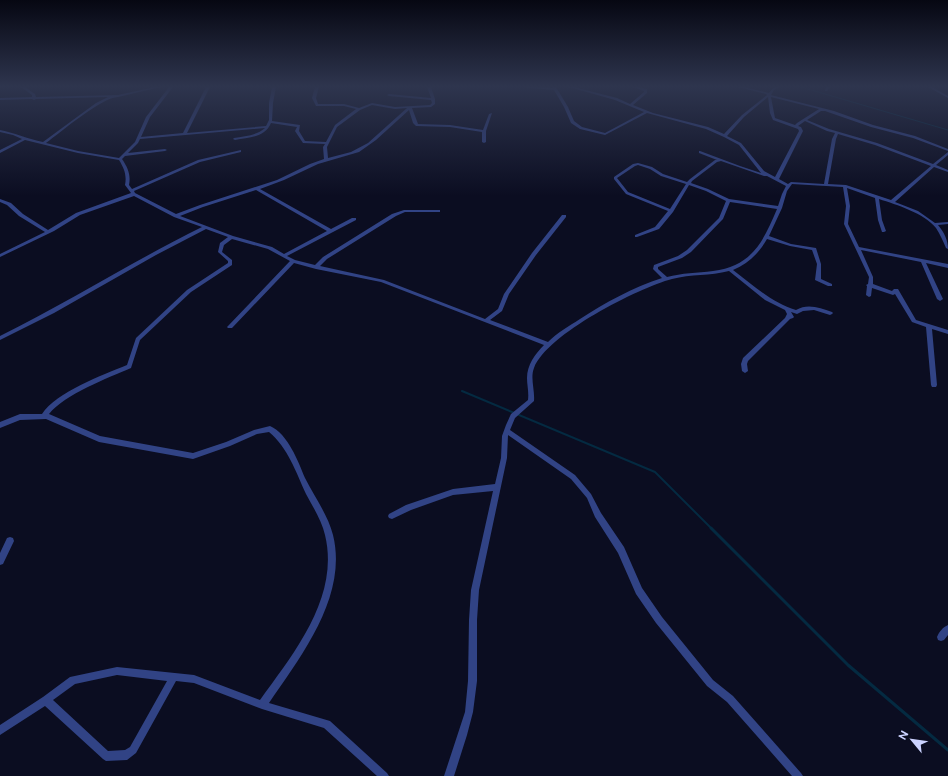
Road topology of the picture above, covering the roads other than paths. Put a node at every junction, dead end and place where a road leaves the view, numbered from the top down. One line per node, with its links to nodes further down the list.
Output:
1 (71, 123): 29 (street)
2 (146, 123): 25 (street)
3 (190, 123): 22 (street)
4 (269, 123): 19 (street)
5 (279, 123): 30 (street)
6 (340, 123): 30 (street)
7 (391, 123): 39 (street)
8 (415, 123): 21 (street)
9 (487, 123): 21 (street)
10 (574, 123): 11 (street)
11 (625, 123)
12 (689, 123): 24 (street)
13 (737, 123): 24 (street)
14 (787, 123): 18 (street)
15 (800, 123): 18 (street)
16 (813, 123): 23 (street)
17 (864, 123): 32 (street)
18 (796, 126): 44 (street)
19 (266, 127): 22 (street); 27 (street)
20 (0, 131): 26 (street)
21 (484, 131): 28 (street)
22 (185, 133): 25 (street)
23 (837, 133): 41 (street); 46 (street)
24 (725, 136): 43 (street)
25 (139, 138): 37 (street)
26 (24, 139): 29 (street); 34 (street)
27 (235, 139)
28 (484, 142)
29 (44, 143): 38 (street)
30 (327, 143): 39 (street)
31 (165, 150): 37 (street)
32 (948, 150)
33 (240, 151): 50 (street)
34 (0, 152)
35 (700, 152): 40 (street)
36 (948, 154): 41 (street)
37 (124, 155): 38 (street)
38 (120, 159): 50 (street)
39 (326, 159): 49 (street)
40 (722, 160): 43 (street); 45 (street)
41 (934, 166): 42 (street); 54 (street)
42 (948, 171)
43 (767, 175): 44 (street)
44 (776, 180): 47 (street)
45 (689, 183): 53 (street); 57 (street); 57 (street)
46 (826, 184): 47 (street); 48 (street)
47 (788, 186): 55 (street)
48 (845, 186): 51 (street); 70 (street)
49 (255, 188): 58 (street); 64 (street)
50 (132, 192): 58 (street); 66 (street)
51 (877, 197): 54 (street); 65 (street)
52 (0, 200): 66 (street)
53 (728, 200): 55 (street); 79 (street)
54 (892, 202): 62 (street)
55 (780, 208): 69 (street)
56 (438, 211): 77 (street)
57 (671, 212): 67 (street)
58 (176, 216): 63 (street)
59 (564, 216): 86 (street)
60 (354, 219): 64 (street)
61 (948, 223): 62 (street)
62 (935, 224): 71 (street)
63 (206, 227): 68 (street); 90 (street)
64 (330, 231): 73 (street)
65 (884, 231)
66 (48, 232): 72 (street)
67 (638, 236)
68 (231, 237): 73 (street); 94 (street)
69 (766, 237): 78 (street); 80 (street)
70 (857, 248): 75 (street); 81 (street)
71 (948, 248)
72 (0, 256)
73 (283, 256): 74 (street)
74 (293, 261): 77 (street); 88 (street)
75 (923, 262): 76 (street); 83 (street)
76 (948, 266)
77 (316, 268): 86 (street)
78 (731, 270): 79 (street); 84 (street)
79 (666, 279): 91 (street)
80 (830, 285)
81 (869, 285): 82 (street); 87 (street)
82 (869, 295)
83 (940, 299)
84 (786, 309): 85 (street); 92 (street)
85 (830, 313)
86 (486, 321): 91 (street)
87 (929, 326): 89 (street); 93 (street)
88 (230, 327)
89 (948, 332)
90 (0, 338)
91 (549, 345): 96 (street)
92 (745, 371)
93 (934, 386)
94 (47, 416): 95 (street); 105 (street)
95 (0, 424)
96 (507, 430): 97 (street); 109 (street)
97 (498, 487): 98 (street); 108 (street)
98 (392, 516)
99 (10, 541): 100 (street)
100 (0, 561)
101 (948, 629): 102 (street)
102 (941, 637)
103 (174, 677): 104 (street); 104 (street); 105 (street)
104 (46, 700): 106 (street)
105 (262, 705): 107 (street)
106 (0, 730)
107 (384, 776)
108 (449, 776)
109 (798, 776)

